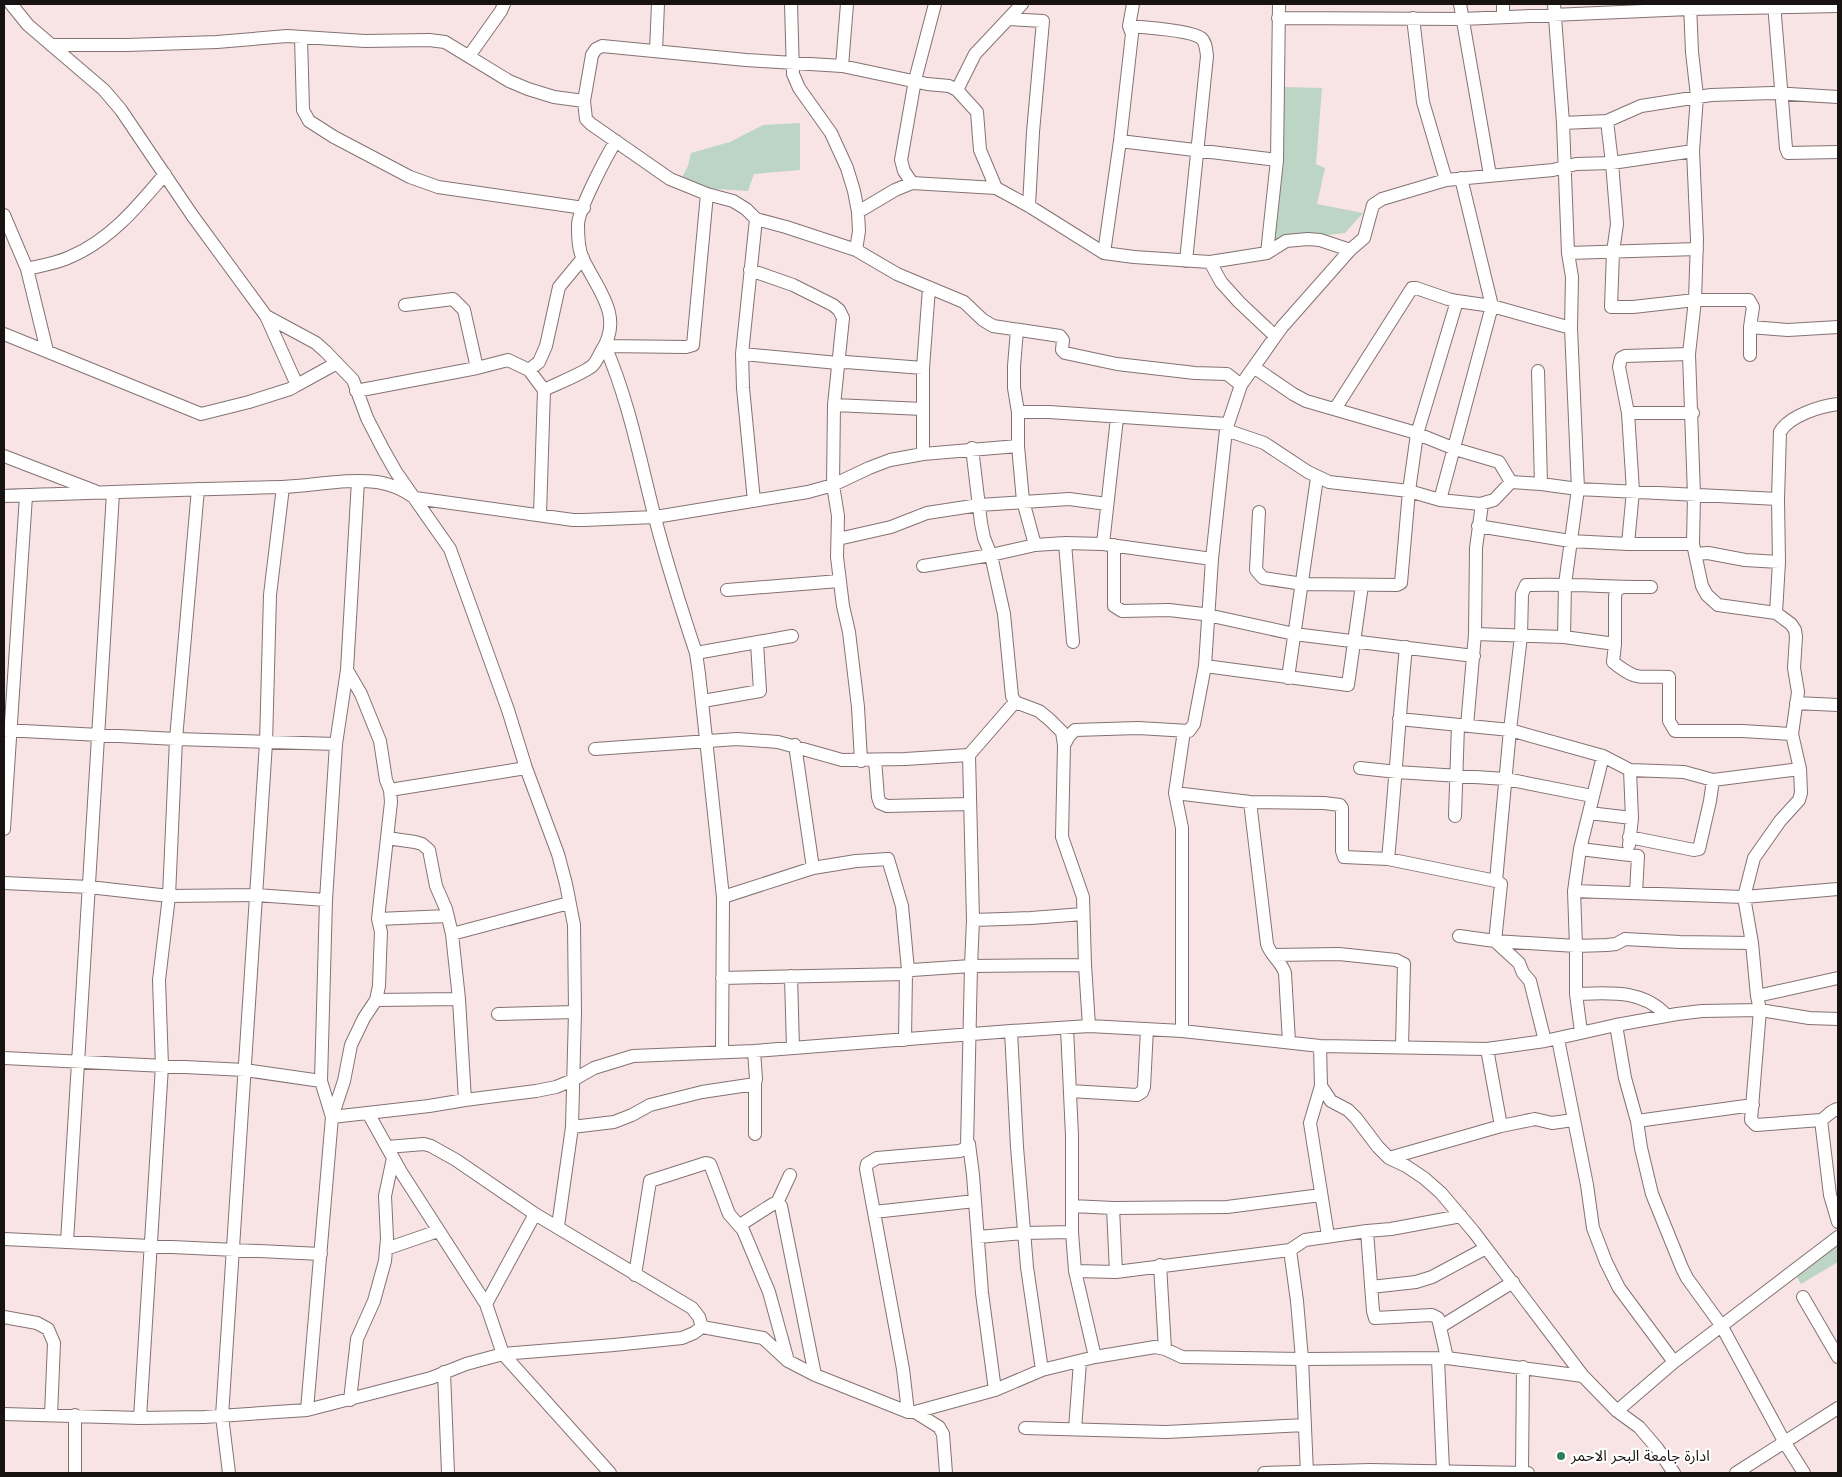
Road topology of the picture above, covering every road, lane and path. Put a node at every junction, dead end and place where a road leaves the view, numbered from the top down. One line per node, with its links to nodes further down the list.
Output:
1 (11, 4): 23 (street)
2 (504, 4): 25 (street)
3 (658, 4): 24 (street)
4 (791, 4): 26 (street)
5 (847, 4): 27 (street)
6 (935, 4): 28 (street)
7 (1022, 4): 19 (street)
8 (1132, 4): 21 (street)
9 (1279, 4): 17 (street)
10 (1460, 4): 20 (street)
11 (1690, 6): 12 (street); 14 (street); 31 (street)
12 (1773, 6): 13 (street); 30 (street)
13 (1838, 6)
14 (1598, 8): 15 (street)
15 (1555, 9): 16 (street); 35 (street)
16 (1503, 10): 20 (street)
17 (1278, 18): 18 (street); 41 (street)
18 (1413, 18): 20 (street); 47 (street)
19 (1008, 19): 29 (street); 51 (street)
20 (1462, 19): 45 (street)
21 (1130, 26): 37 (street); 38 (street)
22 (301, 37): 23 (street); 25 (street); 52 (street)
23 (51, 45): 44 (street)
24 (656, 51): 26 (street); 33 (street)
25 (469, 56): 33 (street)
26 (793, 63): 27 (street); 53 (street)
27 (842, 66): 28 (street)
28 (915, 80): 29 (street); 48 (street)
29 (957, 90): 49 (street)
30 (1780, 94): 31 (street); 32 (street); 40 (street)
31 (1697, 96): 34 (street); 39 (street)
32 (1838, 97)
33 (584, 101): 36 (street)
34 (1607, 121): 35 (street); 42 (street)
35 (1563, 123): 43 (street)
36 (616, 141): 50 (street); 52 (street)
37 (1120, 141): 38 (street); 60 (street)
38 (1197, 151): 41 (street); 64 (street)
39 (1693, 151): 42 (street); 56 (street)
40 (1838, 152)
41 (1277, 160): 61 (street)
42 (1612, 162): 43 (street); 59 (street)
43 (1564, 168): 45 (street); 62 (street)
44 (165, 174): 66 (street); 73 (street)
45 (1490, 174): 46 (street)
46 (1461, 178): 47 (street); 72 (street)
47 (1446, 180): 58 (street)
48 (912, 183): 49 (street); 53 (street)
49 (996, 188): 51 (street)
50 (707, 194): 55 (street); 80 (street)
51 (1029, 206): 60 (street)
52 (584, 208): 63 (street)
53 (858, 212): 57 (street)
54 (4, 215): 66 (street)
55 (756, 219): 57 (street); 67 (street)
56 (1697, 249): 59 (street); 70 (street)
57 (856, 250): 68 (street)
58 (1350, 250): 61 (street); 79 (street)
59 (1613, 252): 62 (street); 70 (street)
60 (1104, 253): 64 (street)
61 (1267, 253): 65 (street)
62 (1568, 253): 76 (street)
63 (582, 258): 80 (street); 90 (street)
64 (1186, 261): 65 (street)
65 (1210, 262): 79 (street)
66 (27, 269): 81 (street)
67 (750, 270): 82 (street); 86 (street)
68 (929, 288): 77 (street); 88 (street)
69 (1457, 300): 72 (street); 99 (street); 105 (street)
70 (1695, 300): 74 (street); 83 (street)
71 (405, 305): 87 (street)
72 (1492, 306): 76 (street); 108 (street)
73 (266, 316): 85 (street); 92 (street)
74 (1750, 327): 75 (street); 84 (street)
75 (1838, 327)
76 (1571, 328): 118 (street)
77 (1017, 330): 93 (street); 100 (street)
78 (4, 334): 81 (street)
79 (1275, 336): 89 (street)
80 (605, 346): 94 (street); 136 (street)
81 (46, 351): 92 (street)
82 (742, 354): 86 (street); 129 (street)
83 (1689, 354): 101 (street); 102 (street)
84 (1750, 355)
85 (337, 363): 92 (street); 95 (street)
86 (838, 363): 88 (street); 97 (street)
87 (477, 368): 90 (street); 95 (street)
88 (923, 368): 98 (street)
89 (1254, 368): 93 (street); 99 (street)
90 (528, 370): 94 (street)
91 (1538, 372): 114 (street)
92 (296, 385)
93 (1241, 385): 104 (street)
94 (544, 390): 135 (street)
95 (356, 391): 126 (street)
96 (1838, 404): 127 (street)
97 (834, 405): 98 (street); 115 (street)
98 (923, 409): 109 (street)
99 (1335, 409): 105 (street)
100 (1018, 412): 103 (street); 106 (street)
101 (1693, 413): 102 (street); 123 (street)
102 (1628, 414): 120 (street)
103 (1117, 418): 104 (street); 131 (street)
104 (1226, 427): 111 (street); 146 (street)
105 (1417, 434): 108 (street); 119 (street)
106 (1018, 446): 107 (street); 130 (street)
107 (972, 448): 109 (street); 133 (street)
108 (1455, 449): 113 (street); 128 (street)
109 (923, 454): 115 (street)
110 (4, 456): 122 (street)
111 (1317, 478): 119 (street); 150 (street)
112 (358, 481): 116 (street); 126 (street); 171 (street)
113 (1511, 482): 114 (street); 132 (street)
114 (1541, 484): 118 (street)
115 (833, 485): 129 (street); 138 (street)
116 (283, 487): 117 (street); 186 (street)
117 (198, 489): 121 (street); 184 (street)
118 (1578, 489): 120 (street); 139 (street)
119 (1409, 491): 128 (street); 152 (street)
120 (1633, 491): 123 (street); 142 (street)
121 (113, 492): 122 (street); 182 (street)
122 (99, 493): 125 (street)
123 (1694, 495): 127 (street); 144 (street)
124 (4, 496): 125 (street)
125 (26, 496): 179 (street)
126 (415, 498): 135 (street); 195 (street)
127 (1778, 499): 147 (street)
128 (1440, 500): 132 (street)
129 (754, 501): 136 (street)
130 (1023, 501): 131 (street); 133 (street); 143 (street)
131 (1108, 504): 141 (street)
132 (1482, 504): 137 (street)
133 (979, 505): 138 (street); 145 (street)
134 (1259, 512): 150 (street)
135 (540, 514): 136 (street)
136 (655, 517): 168 (street)
137 (1478, 526): 139 (street); 159 (street)
138 (838, 539): 149 (street)
139 (1570, 541): 142 (street); 151 (street)
140 (1065, 543): 141 (street); 143 (street); 164 (street)
141 (1109, 544): 146 (street); 157 (street)
142 (1628, 544): 144 (street)
143 (1034, 545): 145 (street)
144 (1694, 549): 147 (street); 156 (street)
145 (991, 555): 148 (street); 174 (street)
146 (1212, 559): 157 (street)
147 (1779, 562): 156 (street)
148 (923, 566)
149 (840, 581): 155 (street); 194 (street)
150 (1303, 584): 152 (street); 158 (street)
151 (1565, 584): 153 (street); 161 (street); 162 (street)
152 (1362, 585): 163 (street)
153 (1622, 587): 154 (street); 166 (street)
154 (1651, 587)
155 (727, 590)
156 (1776, 613): 175 (street)
157 (1209, 616): 158 (street); 170 (street)
158 (1294, 634): 163 (street); 172 (street)
159 (1475, 634): 161 (street); 169 (street)
160 (792, 636): 165 (street)
161 (1521, 636): 162 (street); 180 (street)
162 (1564, 637): 166 (street)
163 (1355, 641): 167 (street); 172 (street)
164 (1073, 642)
165 (757, 643): 168 (street); 173 (street)
166 (1615, 644): 183 (street)
167 (1406, 647): 169 (street); 177 (street)
168 (696, 653): 173 (street)
169 (1474, 656): 178 (street)
170 (1205, 666): 172 (street); 181 (street)
171 (347, 670): 187 (street); 203 (street)
172 (1288, 678)
173 (702, 701): 185 (street)
174 (1015, 702): 188 (street); 191 (street)
175 (1796, 703): 176 (street); 183 (street)
176 (1838, 705)
177 (1399, 719): 178 (street); 199 (street)
178 (1463, 725): 180 (street); 200 (street)
179 (7, 730): 182 (street); 211 (street)
180 (1510, 730): 192 (street); 201 (street)
181 (1184, 732): 188 (street); 204 (street)
182 (98, 734): 184 (street); 220 (street)
183 (1792, 734): 197 (street)
184 (176, 740): 186 (street); 225 (street)
185 (707, 741): 189 (street); 190 (street); 226 (street)
186 (266, 743): 187 (street); 224 (street)
187 (336, 744): 228 (street)
188 (1064, 745): 230 (street)
189 (795, 746): 194 (street); 217 (street)
190 (596, 749)
191 (969, 755): 193 (street); 207 (street)
192 (1602, 756): 198 (street); 205 (street)
193 (875, 760): 194 (street); 207 (street)
194 (861, 761)
195 (526, 768): 203 (street); 229 (street)
196 (1360, 768): 199 (street)
197 (1800, 769): 202 (street); 227 (street)
198 (1630, 770): 202 (street); 210 (street)
199 (1397, 772): 200 (street); 216 (street)
200 (1456, 776): 201 (street); 209 (street)
201 (1506, 779): 205 (street); 218 (street)
202 (1713, 780): 212 (street)
203 (390, 790): 213 (street)
204 (1175, 793): 206 (street); 260 (street)
205 (1592, 796): 208 (street)
206 (1250, 802): 216 (street); 239 (street)
207 (970, 804): 233 (street)
208 (1589, 813): 210 (street); 214 (street)
209 (1454, 816)
210 (1632, 818): 212 (street)
211 (4, 829)
212 (1629, 837): 215 (street)
213 (387, 838): 231 (street); 232 (street)
214 (1580, 849): 215 (street); 222 (street)
215 (1629, 855): 223 (street)
216 (1388, 859): 218 (street)
217 (812, 868): 226 (street); 242 (street)
218 (1496, 881): 236 (street)
219 (4, 883): 220 (street)
220 (89, 887): 225 (street); 273 (street)
221 (1838, 889): 227 (street)
222 (1574, 891): 223 (street); 238 (street)
223 (1636, 893): 227 (street)
224 (256, 895): 225 (street); 228 (street); 275 (street)
225 (170, 896): 274 (street)
226 (723, 897): 244 (street)
227 (1744, 897): 237 (street)
228 (326, 900): 277 (street)
229 (570, 904): 234 (street); 251 (street)
230 (1083, 914): 233 (street); 241 (street)
231 (447, 916): 232 (street); 234 (street)
232 (378, 919): 249 (street)
233 (973, 920): 240 (street)
234 (452, 934): 248 (street)
235 (1459, 936): 236 (street)
236 (1495, 941): 238 (street); 264 (street)
237 (1752, 943): 238 (street); 247 (street)
238 (1576, 946): 246 (street)
239 (1273, 955): 265 (street); 267 (street)
240 (971, 966): 241 (street); 242 (street); 262 (street)
241 (1085, 966): 256 (street)
242 (906, 972): 243 (street); 263 (street)
243 (791, 976): 244 (street); 268 (street)
244 (722, 978): 271 (street)
245 (1838, 978): 247 (street)
246 (1576, 994): 253 (street); 261 (street)
247 (1757, 996): 250 (street)
248 (458, 999): 249 (street); 281 (street)
249 (376, 1000): 285 (street)
250 (1760, 1010): 253 (street); 254 (street); 282 (street)
251 (575, 1012): 252 (street); 276 (street)
252 (498, 1014)
253 (1667, 1016): 255 (street)
254 (1838, 1019)
255 (1616, 1025): 261 (street); 288 (street)
256 (1089, 1026): 257 (street); 258 (street)
257 (1067, 1028): 259 (street); 280 (street)
258 (1147, 1029): 260 (street); 280 (street)
259 (1011, 1031): 262 (street); 310 (street)
260 (1182, 1031): 265 (street)
261 (1581, 1032): 264 (street)
262 (970, 1035): 263 (street); 292 (street)
263 (905, 1040): 268 (street)
264 (1552, 1040): 269 (street); 286 (street)
265 (1289, 1042): 266 (street)
266 (1320, 1046): 267 (street); 279 (street)
267 (1402, 1047): 269 (street)
268 (793, 1048): 270 (street)
269 (1486, 1049): 289 (street)
270 (754, 1051): 271 (street); 278 (street)
271 (722, 1052): 276 (street)
272 (4, 1058): 273 (street)
273 (78, 1062): 274 (street); 315 (street)
274 (162, 1066): 275 (street); 316 (street)
275 (244, 1070): 277 (street); 319 (street)
276 (574, 1080): 281 (street); 290 (street)
277 (321, 1081): 285 (street)
278 (755, 1084): 290 (street); 291 (street)
279 (1321, 1086): 294 (street); 296 (street)
280 (1070, 1091): 299 (street)
281 (465, 1100): 284 (street)
282 (1753, 1104): 287 (street); 288 (street)
283 (1838, 1109): 287 (street)
284 (368, 1114): 285 (street); 293 (street)
285 (332, 1117): 321 (street)
286 (1573, 1120): 289 (street); 342 (street)
287 (1820, 1120): 304 (street)
288 (1637, 1121): 331 (street)
289 (1501, 1126): 294 (street)
290 (572, 1127): 306 (street)
291 (755, 1134)
292 (969, 1144): 297 (street); 301 (street)
293 (390, 1152): 302 (street); 307 (street); 317 (street)
294 (1389, 1158): 303 (street)
295 (790, 1175): 298 (street)
296 (1321, 1195): 300 (street); 311 (street)
297 (975, 1202): 301 (street); 312 (street)
298 (778, 1203): 305 (street); 346 (street)
299 (1072, 1206): 300 (street); 309 (street)
300 (1113, 1208): 324 (street)
301 (874, 1212): 353 (street)
302 (535, 1214): 306 (street); 329 (street)
303 (1461, 1216): 308 (street); 318 (street)
304 (1838, 1222)
305 (740, 1225): 325 (street); 340 (street)
306 (558, 1226): 325 (street)
307 (438, 1231): 317 (street); 329 (street)
308 (1367, 1231): 311 (street); 327 (street)
309 (1072, 1232): 310 (street); 323 (street)
310 (1024, 1233): 312 (street); 344 (street)
311 (1328, 1236): 320 (street)
312 (978, 1237): 348 (street)
313 (1838, 1237): 331 (street)
314 (4, 1239): 315 (street)
315 (67, 1242): 316 (street)
316 (151, 1246): 319 (street); 358 (street)
317 (386, 1248): 349 (street)
318 (1486, 1248): 326 (street); 327 (street)
319 (233, 1250): 321 (street); 357 (street)
320 (1290, 1250): 322 (street); 339 (street)
321 (321, 1254): 351 (street)
322 (1160, 1265): 324 (street); 334 (street)
323 (1076, 1271): 324 (street); 336 (street)
324 (1116, 1272)
325 (635, 1275): 332 (street)
326 (1513, 1282): 333 (street); 347 (street)
327 (1371, 1287): 333 (street)
328 (1803, 1297): 337 (street)
329 (486, 1304): 335 (street)
330 (4, 1317): 355 (street)
331 (1721, 1325): 342 (street); 362 (street)
332 (702, 1327): 335 (street); 340 (street)
333 (1440, 1328): 338 (street)
334 (1165, 1349): 336 (street); 339 (street)
335 (503, 1354): 345 (street); 368 (street)
336 (1095, 1357): 341 (street)
337 (1838, 1357)
338 (1442, 1359): 339 (street); 343 (street); 363 (street)
339 (1302, 1360): 359 (street)
340 (788, 1361): 346 (street)
341 (1080, 1362): 344 (street); 361 (street)
342 (1674, 1362): 352 (street)
343 (1522, 1368): 347 (street); 371 (street)
344 (1042, 1370): 348 (street)
345 (444, 1372): 349 (street); 367 (street)
346 (815, 1375): 353 (street)
347 (1584, 1376): 352 (street)
348 (995, 1390): 353 (street)
349 (350, 1400): 351 (street)
350 (1838, 1408): 362 (street)
351 (308, 1410): 357 (street)
352 (1617, 1411): 372 (street)
353 (911, 1412): 369 (street)
354 (4, 1414): 355 (street)
355 (50, 1415): 356 (street)
356 (75, 1415): 358 (street); 365 (street)
357 (222, 1416): 358 (street); 366 (street)
358 (140, 1418)
359 (1305, 1425): 361 (street); 364 (street)
360 (1025, 1428): 361 (street)
361 (1075, 1429)
362 (1785, 1443): 373 (street); 374 (street)
363 (1443, 1470): 364 (street); 371 (street)
364 (1307, 1472): 370 (street)
365 (75, 1473)
366 (228, 1473)
367 (448, 1473)
368 (610, 1473)
369 (946, 1473)
370 (1264, 1473)
371 (1521, 1473)
372 (1674, 1473)
373 (1736, 1473)
374 (1804, 1473)

